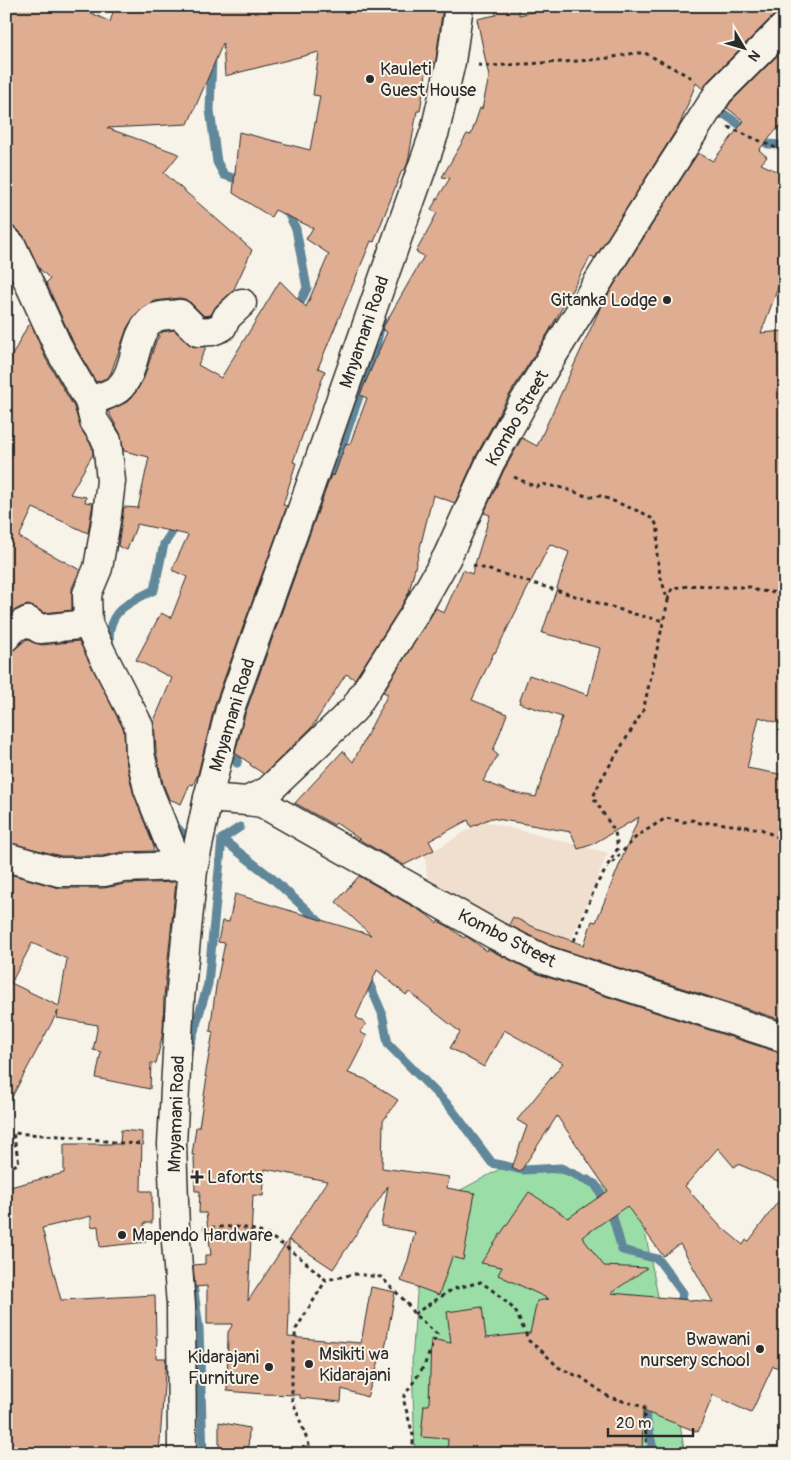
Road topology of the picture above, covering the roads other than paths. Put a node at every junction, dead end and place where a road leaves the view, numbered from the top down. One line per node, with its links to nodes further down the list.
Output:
1 (459, 6): 8 (street, Mnyamani Road)
2 (785, 26): 9 (street, Kombo Street)
3 (6, 240): 5 (street)
4 (242, 303): 5 (street)
5 (89, 401): 6 (street)
6 (88, 624): 7 (street); 11 (street)
7 (6, 636)
8 (208, 798): 9 (street, Kombo Street); 11 (street, Mnyamani Road)
9 (246, 801): 12 (street, Kombo Street)
10 (6, 857): 11 (street)
11 (188, 868): 13 (street, Mnyamani Road)
12 (785, 1038)
13 (182, 1454)

